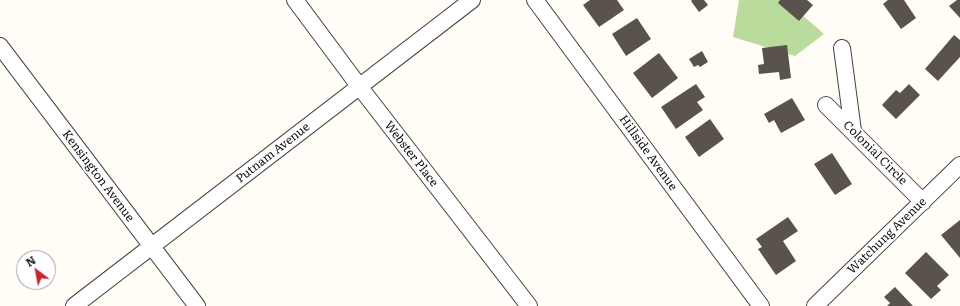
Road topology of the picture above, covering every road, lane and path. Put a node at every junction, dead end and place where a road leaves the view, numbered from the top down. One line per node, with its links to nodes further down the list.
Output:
1 (295, 0): 6 (street, Webster Place)
2 (472, 0): 6 (street, Putnam Avenue)
3 (535, 0): 15 (street, Hillside Avenue)
4 (0, 46): 11 (street, Kensington Avenue)
5 (842, 48): 8 (street)
6 (359, 86): 11 (street, Putnam Avenue); 14 (street, Webster Place)
7 (826, 105): 8 (street, Colonial Circle)
8 (852, 131): 10 (street, Colonial Circle)
9 (960, 165): 10 (street, Watchung Avenue)
10 (923, 202): 16 (street, Watchung Avenue)
11 (151, 246): 12 (street, Putnam Avenue); 13 (street, Kensington Avenue)
12 (74, 306)
13 (197, 306)
14 (529, 306)
15 (761, 306)
16 (815, 306)

